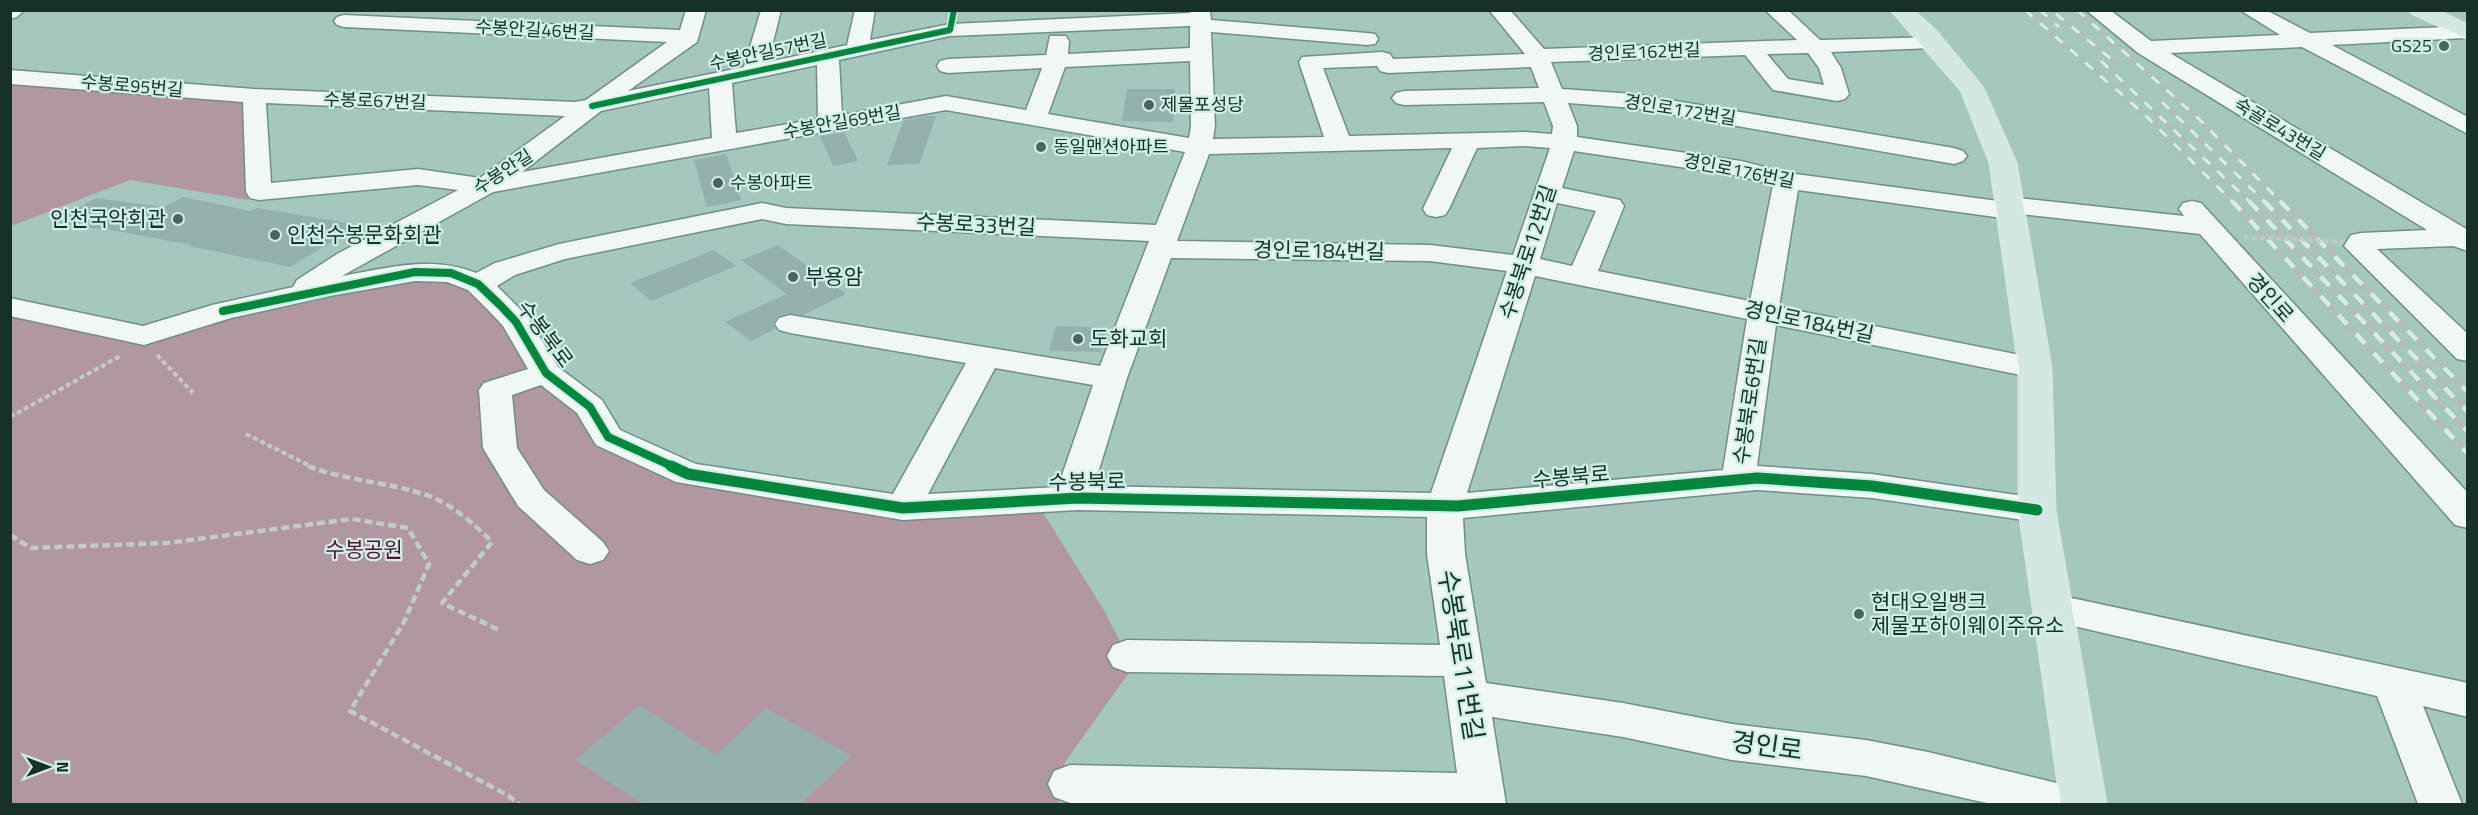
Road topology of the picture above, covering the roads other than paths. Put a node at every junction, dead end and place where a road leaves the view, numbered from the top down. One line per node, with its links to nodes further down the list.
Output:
1 (696, 10): 19 (street)
2 (771, 10): 32 (street)
3 (865, 10): 25 (street)
4 (1297, 10): 17 (street)
5 (1498, 10): 28 (street, 수봉북로12번길)
6 (1775, 10): 22 (street)
7 (1901, 10): 21 (main road)
8 (2097, 10): 23 (street, 숙골로43번길)
9 (2250, 10): 20 (street)
10 (2421, 10): 18 (main road)
11 (353, 16): 19 (street, 수봉안길46번길)
12 (1101, 17): 13 (street, 수봉안길57번길); 16 (street, 수봉안길57번길)
13 (1200, 18): 17 (street, 수봉안길57번길); 26 (street)
14 (1022, 19): 15 (street, 수봉안길57번길); 16 (street, 수봉안길57번길)
15 (952, 20): 25 (street, 수봉안길57번길); 31 (street)
16 (1060, 25): 29 (street)
17 (1300, 32): 30 (street, 수봉안길57번길)
18 (2466, 32): 20 (street)
19 (689, 37): 39 (street, 수봉안길)
20 (2304, 40): 23 (street); 42 (street)
21 (1933, 42): 22 (street, 경인로162번길); 53 (main road)
22 (1816, 47): 24 (street, 경인로162번길); 24 (street)
23 (2146, 48): 55 (street, 숙골로43번길)
24 (1750, 49): 28 (street, 경인로162번길)
25 (857, 50): 27 (street, 수봉안길57번길)
26 (1201, 54): 29 (street); 48 (street)
27 (828, 56): 32 (street, 수봉안길57번길); 41 (street)
28 (1538, 58): 30 (street, 경인로162번길); 35 (street, 수봉북로12번길)
29 (1056, 61): 31 (street); 40 (street)
30 (1385, 62): 37 (street); 47 (street)
31 (948, 66): 38 (street)
32 (754, 72): 34 (street, 수봉안길57번길)
33 (10, 77): 36 (street, 수봉로95번길)
34 (720, 79): 39 (street, 수봉안길57번길); 46 (street)
35 (1553, 95): 37 (street, 경인로172번길); 45 (street, 수봉북로12번길); 49 (street, 경인로172번길)
36 (254, 96): 39 (street, 수봉로67번길); 51 (street)
37 (1404, 98): 44 (street)
38 (946, 103): 40 (street, 수봉안길69번길); 41 (street, 수봉안길69번길)
39 (592, 106): 51 (street, 수봉안길)
40 (1034, 120): 48 (street, 수봉안길69번길)
41 (830, 124): 46 (street, 수봉안길69번길)
42 (2468, 127)
43 (1468, 140): 44 (street, 경인로176번길); 45 (street, 경인로176번길); 54 (street)
44 (1426, 141): 47 (street, 경인로176번길)
45 (1564, 142): 50 (street, 경인로176번길); 52 (street, 수봉북로12번길)
46 (725, 143): 51 (street, 수봉안길69번길)
47 (1339, 143): 48 (street, 경인로176번길)
48 (1199, 147): 56 (street)
49 (1954, 156)
50 (1787, 181): 53 (street, 경인로176번길); 62 (street, 수봉북로6번길)
51 (485, 186): 60 (street, 수봉안길)
52 (1548, 193): 57 (street, 수봉북로12번길); 58 (street)
53 (2010, 208): 66 (main road); 74 (street, 경인로)
54 (1436, 209)
55 (2465, 239): 64 (street)
56 (1164, 241): 57 (street, 경인로184번길); 59 (street, 수봉로33번길); 68 (street)
57 (1525, 265): 58 (street, 경인로184번길); 71 (street, 수봉북로12번길)
58 (1582, 276): 62 (street, 경인로184번길)
59 (478, 284): 60 (street, 수봉북로); 67 (street, 수봉북로)
60 (279, 299): 61 (street, 수봉북로)
61 (10, 307)
62 (1763, 312): 66 (street, 경인로184번길); 69 (street, 수봉북로6번길)
63 (790, 324): 65 (street)
64 (2468, 352)
65 (985, 357): 68 (street); 72 (street)
66 (2035, 368): 73 (main road)
67 (546, 373): 72 (street, 수봉북로); 75 (street)
68 (1111, 378): 70 (street)
69 (1740, 480): 71 (street, 수봉북로); 73 (street, 수봉북로)
70 (1072, 499): 71 (street, 수봉북로); 72 (street, 수봉북로)
71 (1444, 506): 78 (street, 수봉북로11번길)
72 (903, 508)
73 (2037, 510): 76 (main road)
74 (2468, 516)
75 (590, 551)
76 (2053, 608): 79 (street); 84 (main road)
77 (1127, 656): 78 (street, 경인로)
78 (1465, 679): 82 (street, 수봉북로11번길); 83 (street, 경인로)
79 (2393, 683): 80 (street); 85 (street)
80 (2468, 700)
81 (1070, 784): 82 (street)
82 (1483, 798)
83 (2065, 804)
84 (2084, 804)
85 (2440, 804)

